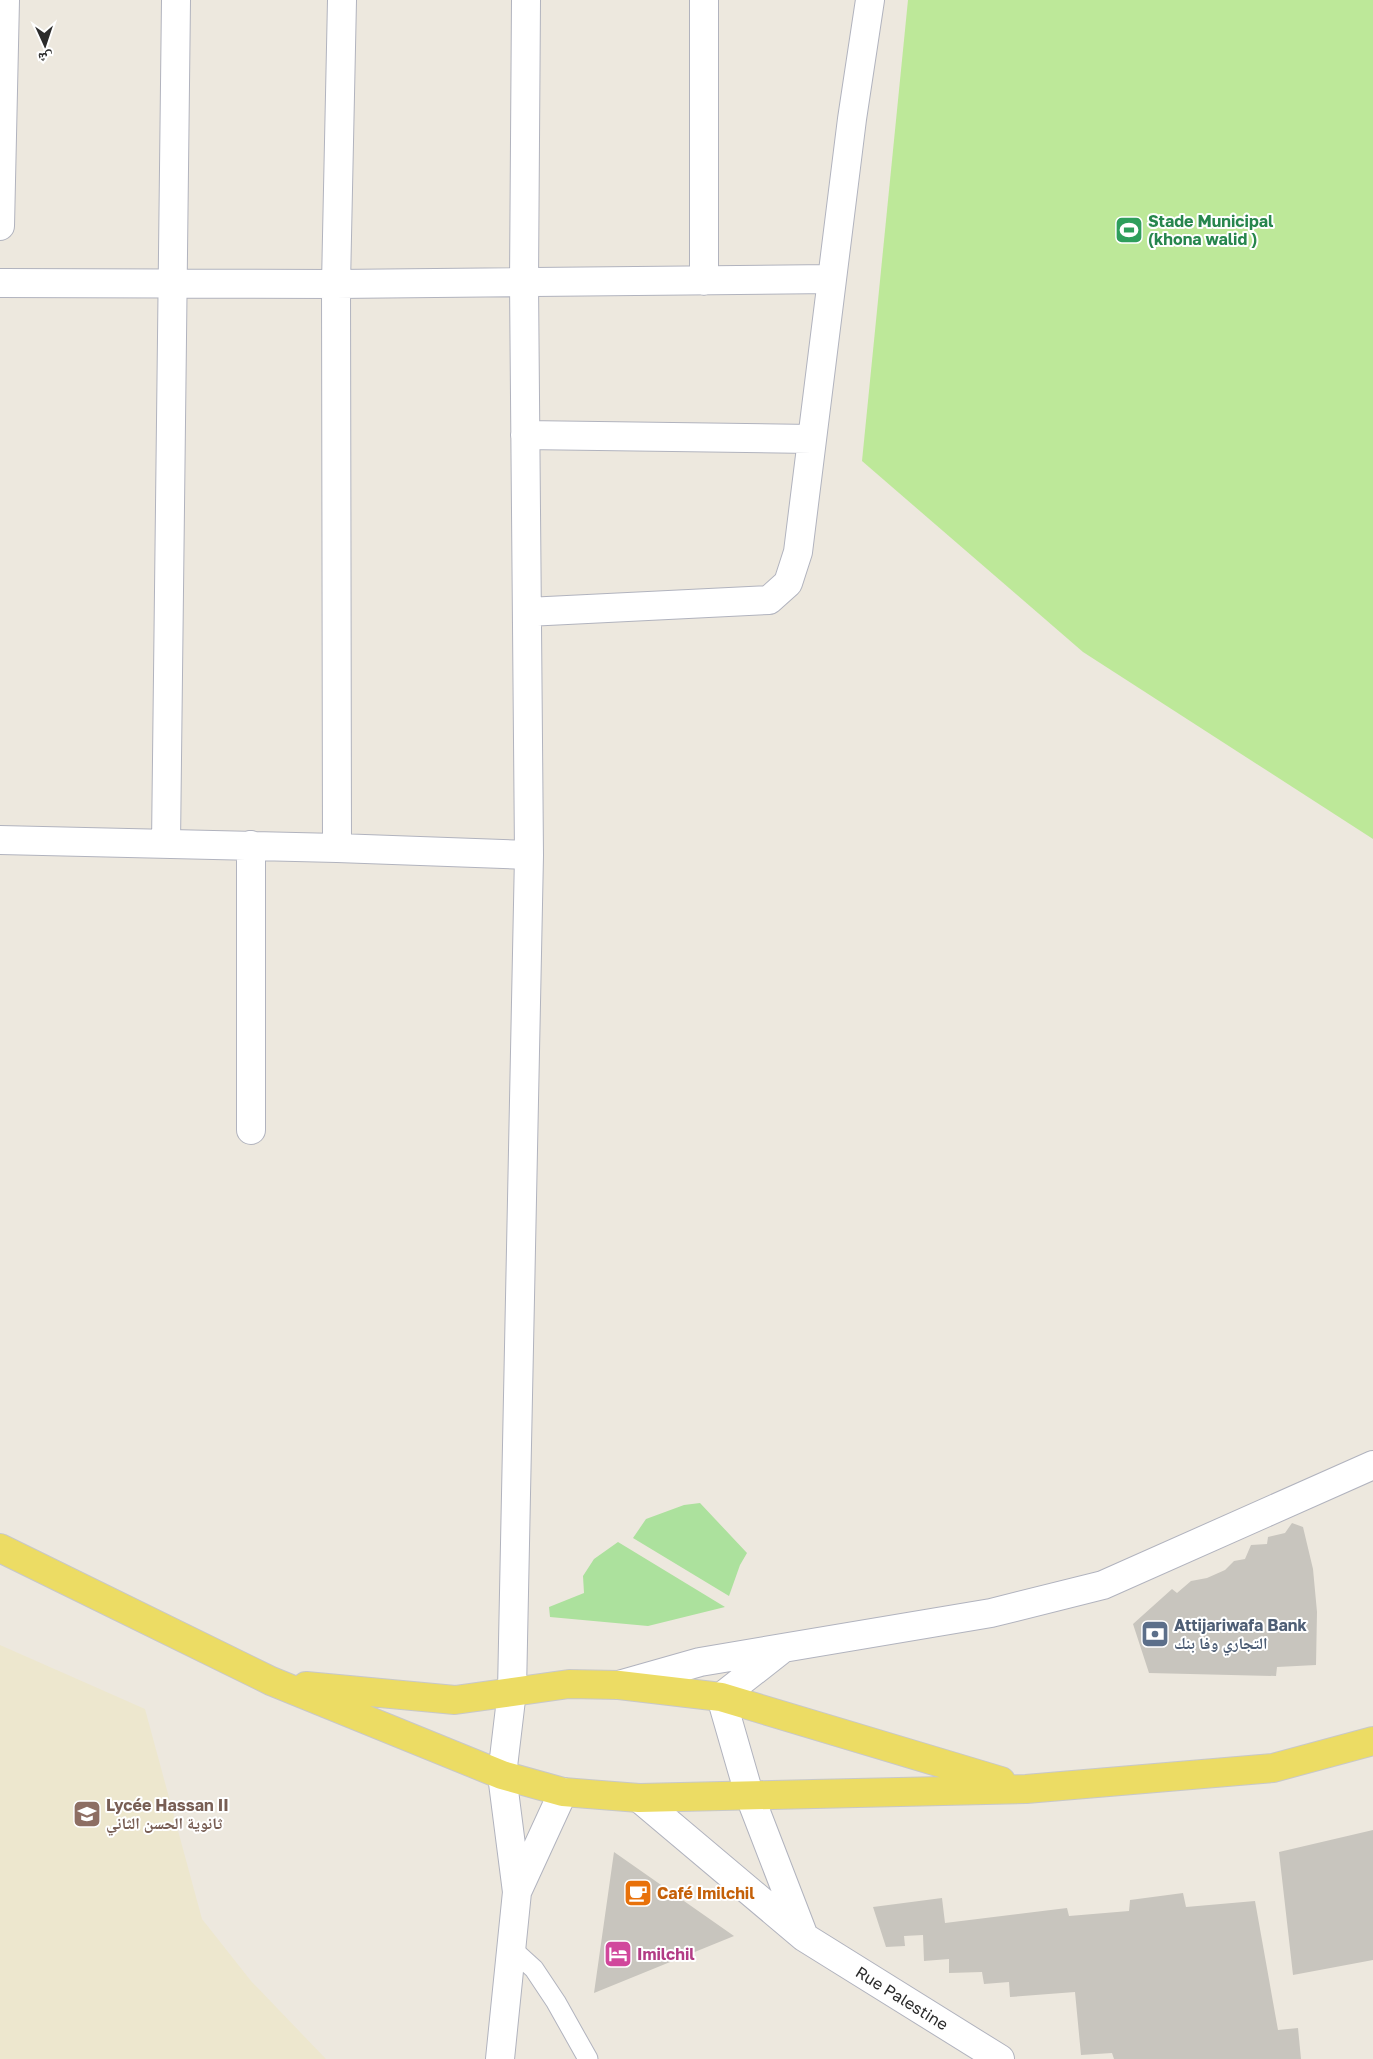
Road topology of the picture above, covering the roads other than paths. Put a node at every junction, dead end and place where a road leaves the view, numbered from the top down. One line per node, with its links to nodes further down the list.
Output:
1 (5, 0): 7 (street)
2 (176, 0): 12 (street)
3 (342, 0): 13 (street)
4 (526, 0): 10 (street)
5 (704, 0): 9 (street)
6 (870, 0): 8 (street)
7 (0, 226)
8 (832, 279): 9 (street); 15 (street)
9 (704, 280): 10 (street)
10 (524, 282): 13 (street); 14 (street)
11 (0, 283): 12 (street)
12 (173, 283): 13 (street); 18 (street)
13 (336, 284): 20 (street)
14 (525, 435): 15 (street); 16 (street)
15 (812, 439): 16 (street)
16 (527, 612): 21 (street)
17 (0, 840): 18 (street)
18 (166, 844): 19 (street)
19 (251, 846): 20 (street); 22 (street)
20 (337, 848): 21 (street)
21 (529, 855): 28 (street)
22 (251, 1130)
23 (1373, 1465): 25 (street)
24 (0, 1548): 26 (main road)
25 (782, 1649): 27 (street); 29 (street)
26 (271, 1681): 28 (main road); 31 (main road)
27 (619, 1685): 28 (main road); 29 (main road)
28 (512, 1691): 31 (street)
29 (721, 1697): 32 (main road); 34 (street)
30 (1373, 1742): 32 (main road)
31 (502, 1775): 33 (main road); 36 (street)
32 (1026, 1789): 34 (main road)
33 (563, 1792): 35 (main road); 36 (street)
34 (749, 1794): 35 (main road); 37 (street)
35 (639, 1798): 37 (street, Rue Palestine)
36 (517, 1892): 38 (street)
37 (804, 1937): 41 (street, Rue Palestine)
38 (512, 1949): 39 (street); 40 (lane)
39 (500, 2059)
40 (588, 2059)
41 (1000, 2059)

